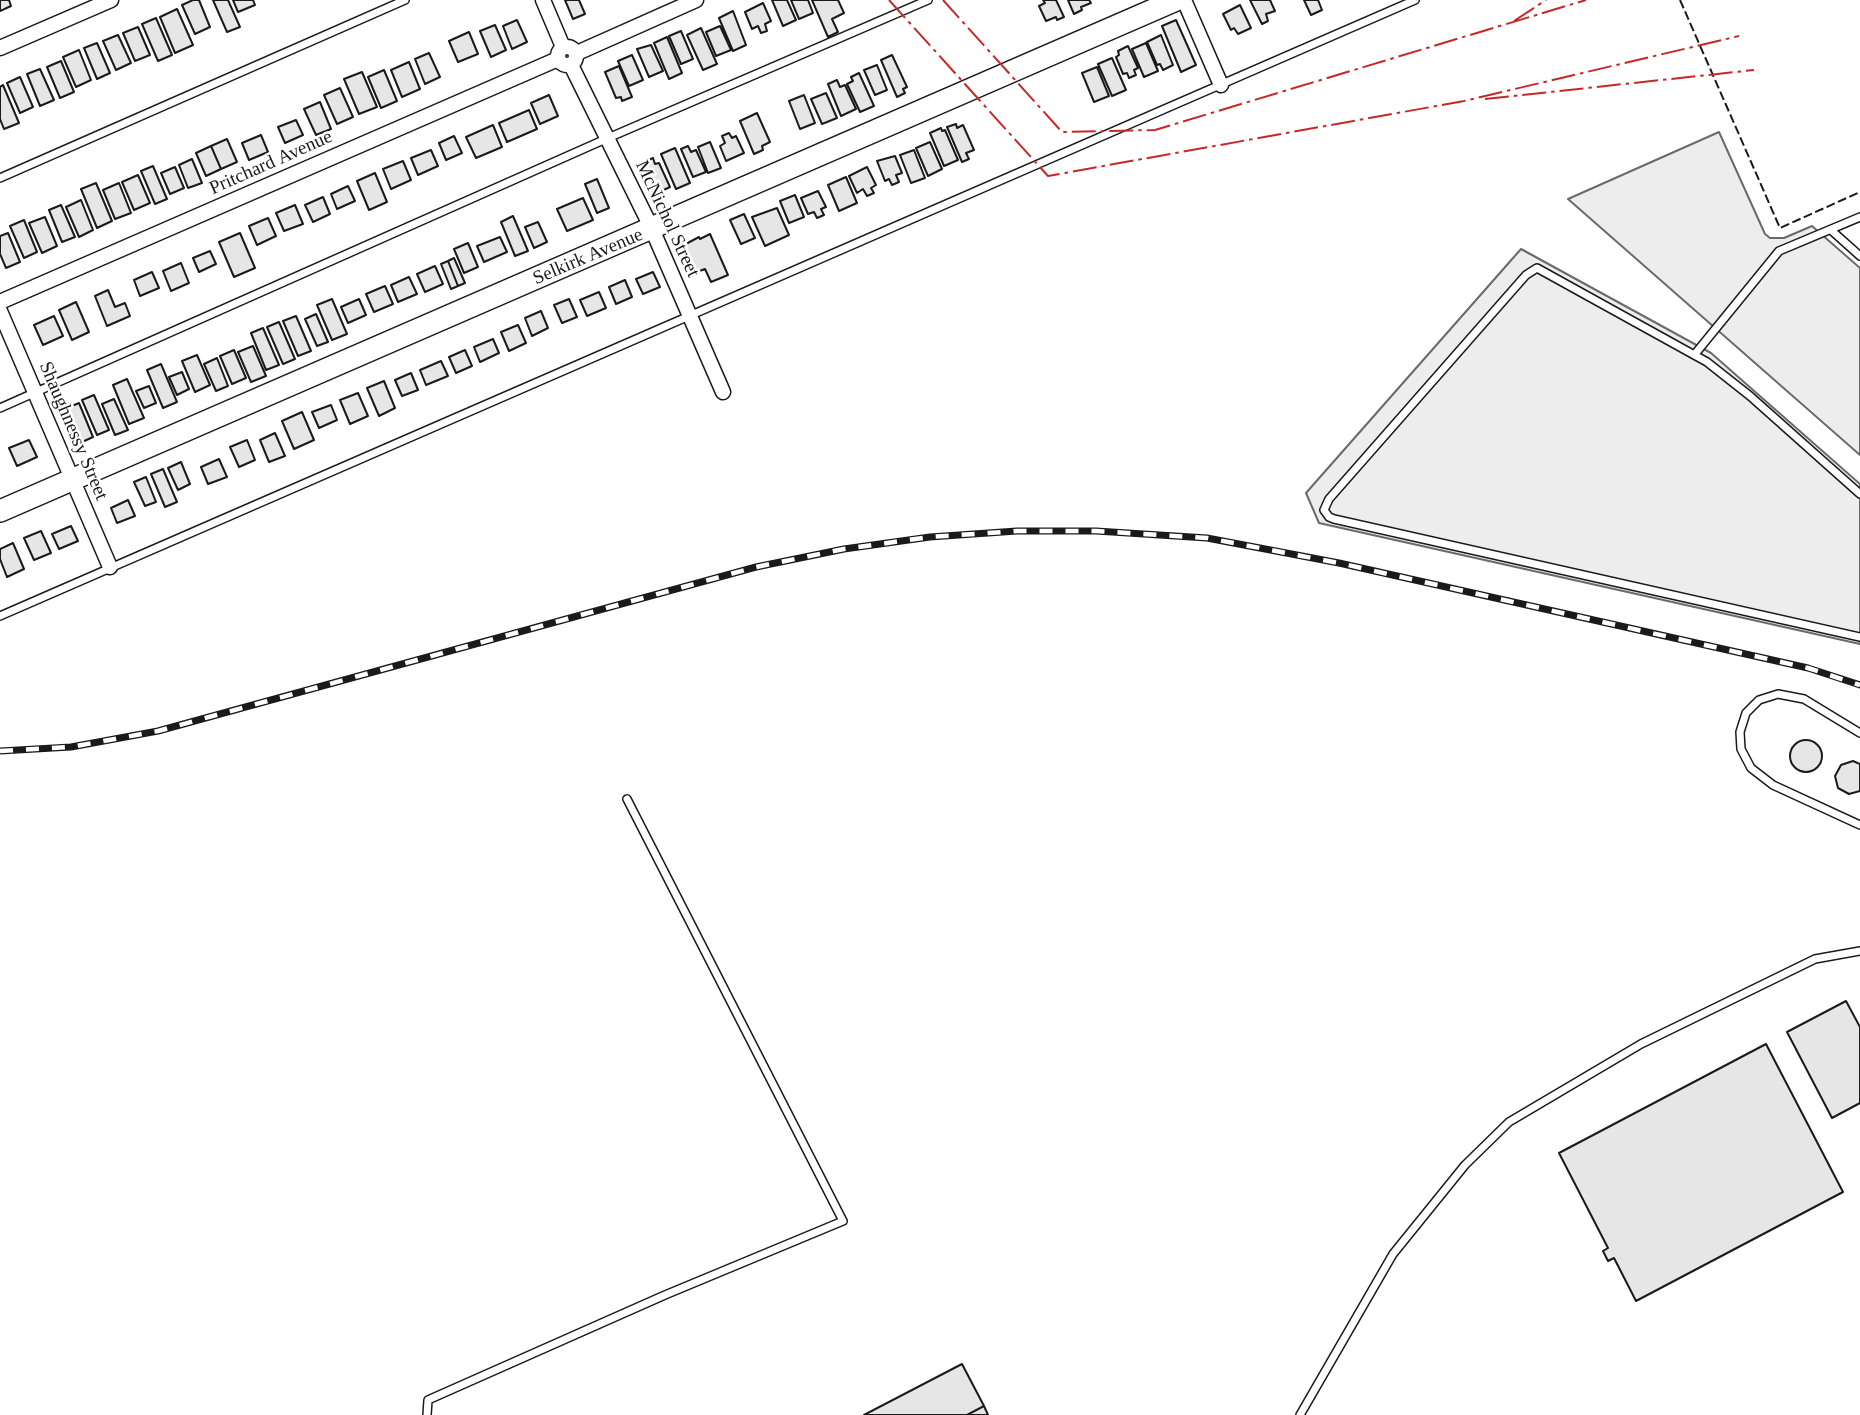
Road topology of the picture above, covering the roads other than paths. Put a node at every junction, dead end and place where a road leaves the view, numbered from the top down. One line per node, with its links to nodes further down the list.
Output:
1 (111, 0): 9 (street)
2 (405, 0): 13 (lane)
3 (543, 0): 10 (street, McNichol Street)
4 (696, 0): 10 (street, Pritchard Avenue)
5 (928, 0): 12 (lane)
6 (1176, 0): 15 (street, Selkirk Avenue)
7 (1184, 0): 11 (street)
8 (1416, 0): 11 (lane)
9 (0, 48)
10 (567, 56): 12 (street, McNichol Street); 18 (street, Pritchard Avenue)
11 (1221, 85): 20 (lane)
12 (608, 138): 15 (street, McNichol Street); 22 (lane)
13 (0, 178)
14 (1860, 217): 16 (lane)
15 (652, 229): 20 (street, McNichol Street); 25 (street, Selkirk Avenue)
16 (1830, 230): 17 (lane); 21 (lane)
17 (1860, 256)
18 (0, 302)
19 (0, 311): 22 (street, Shaughnessy Street)
20 (690, 316): 23 (street, McNichol Street); 28 (lane)
21 (1695, 354): 26 (lane); 30 (lane)
22 (36, 392): 24 (lane); 25 (street, Shaughnessy Street)
23 (723, 392)
24 (0, 408)
25 (74, 478): 27 (street, Selkirk Avenue); 28 (street, Shaughnessy Street)
26 (1860, 494)
27 (0, 511)
28 (110, 567): 29 (lane)
29 (0, 617)
30 (1860, 637)
31 (1860, 733): 33 (lane)
32 (627, 799): 35 (lane)
33 (1860, 825)
34 (1860, 951): 36 (lane)
35 (427, 1415)
36 (1300, 1415)

